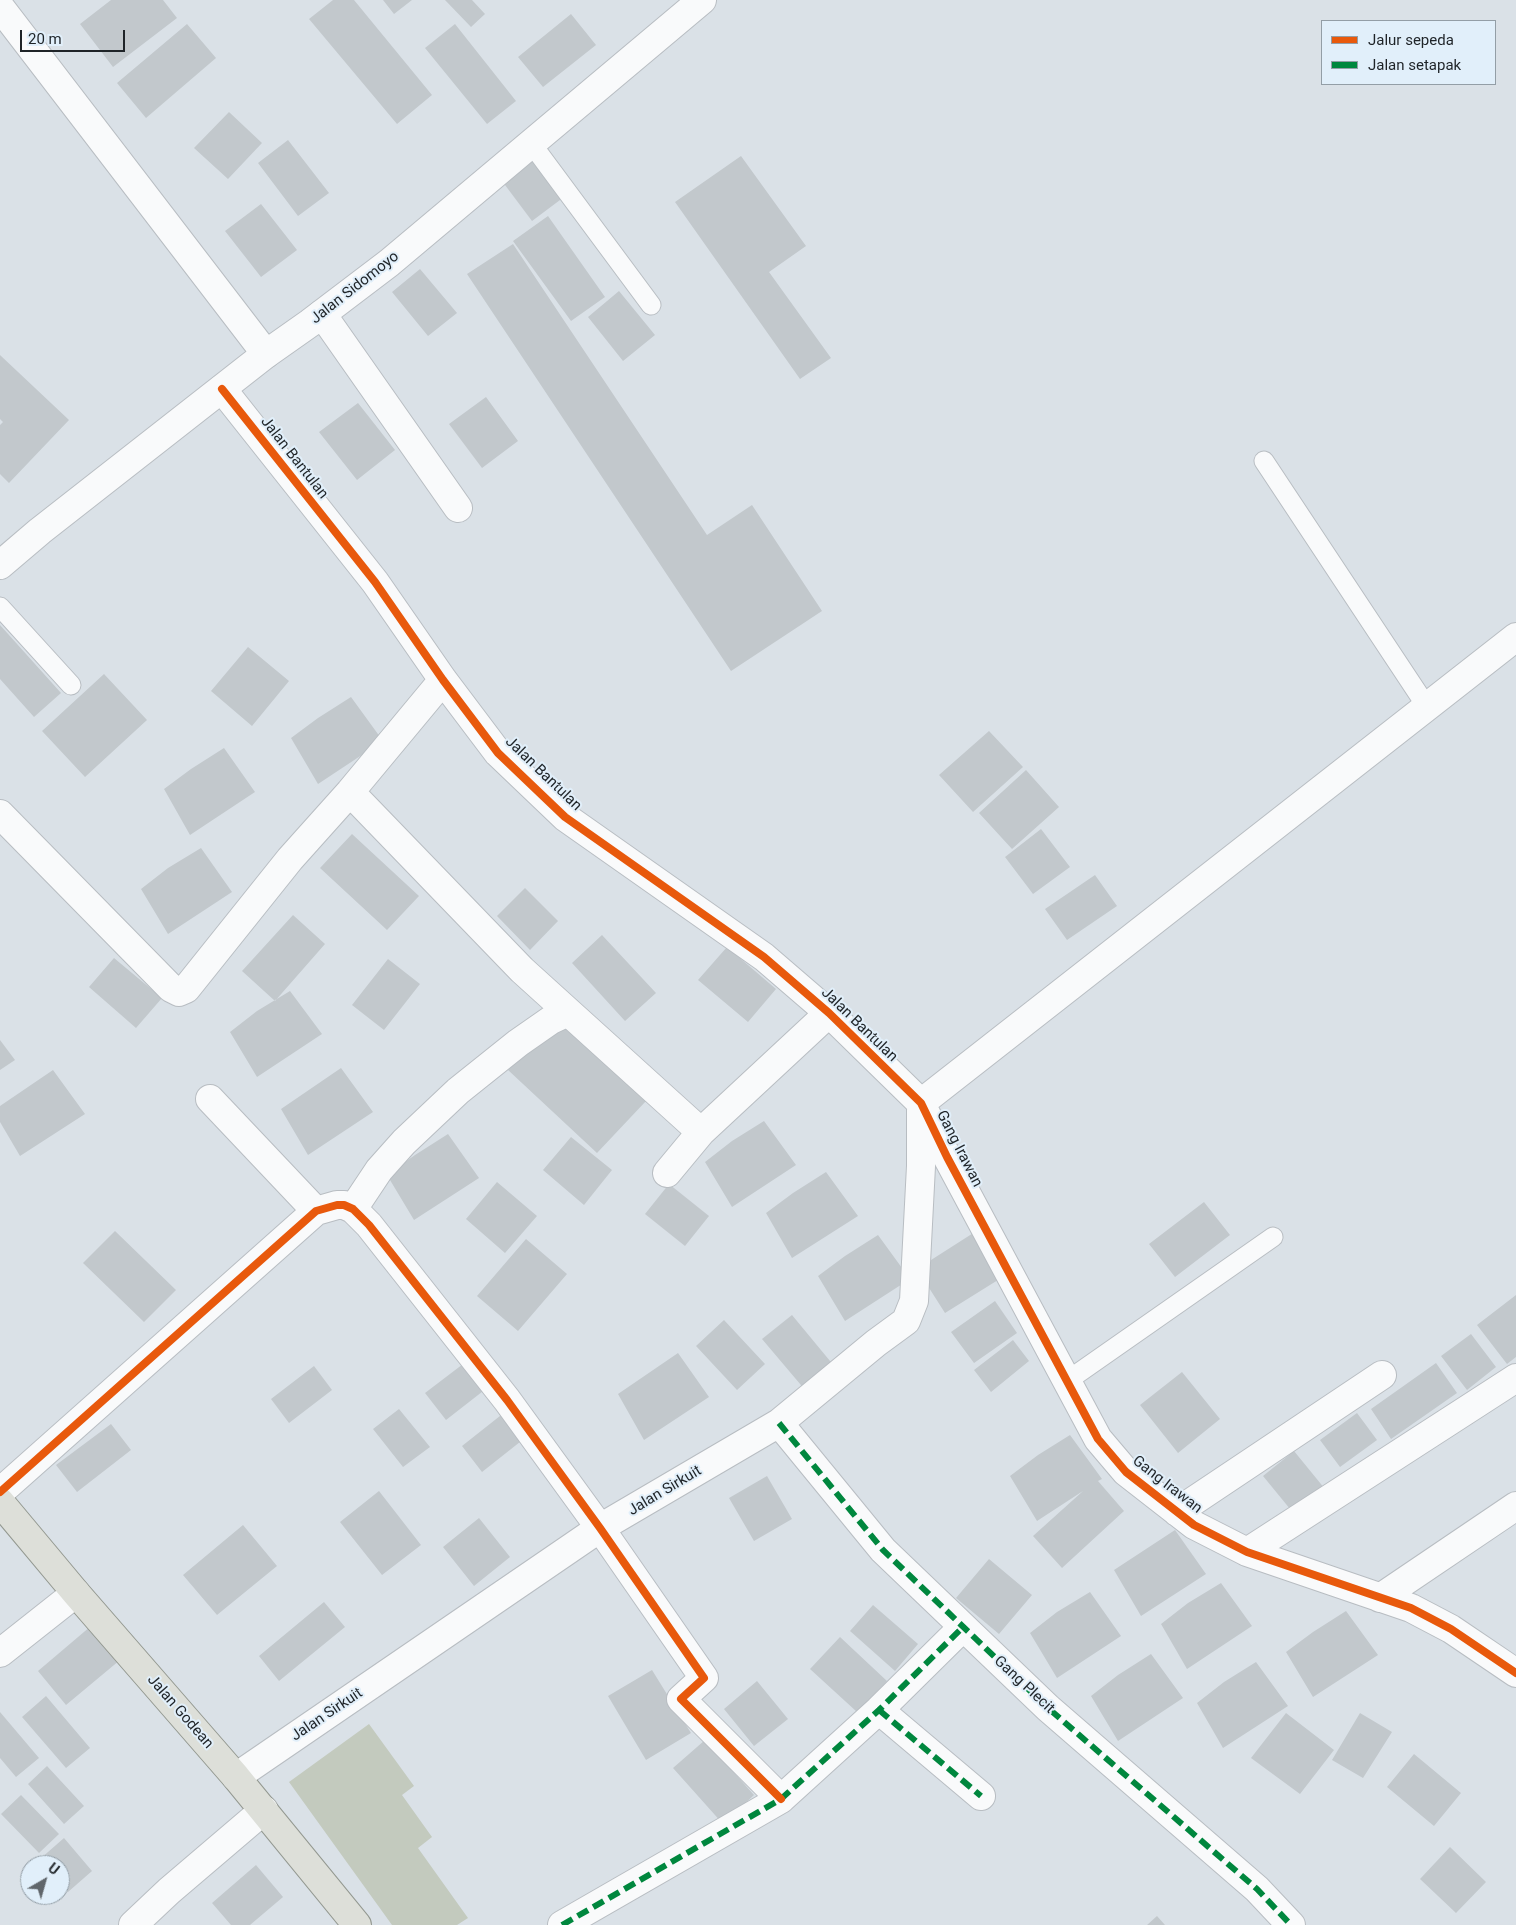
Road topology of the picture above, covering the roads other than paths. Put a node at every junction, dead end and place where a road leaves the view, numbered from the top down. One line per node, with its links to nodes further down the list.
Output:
1 (702, 0): 3 (street, Jalan Sidomoyo)
2 (0, 7): 6 (street)
3 (530, 143): 4 (lane); 5 (street, Jalan Sidomoyo)
4 (651, 305)
5 (322, 314): 6 (street, Jalan Sidomoyo); 9 (street)
6 (266, 354): 7 (street, Jalan Sidomoyo)
7 (222, 390): 10 (street, Jalan Sidomoyo); 13 (street, Jalan Bantulan)
8 (1264, 461): 15 (lane)
9 (458, 508)
10 (0, 565)
11 (0, 607): 14 (lane)
12 (1516, 637): 15 (street)
13 (443, 680): 16 (street); 19 (street, Jalan Bantulan)
14 (71, 685)
15 (1427, 707): 21 (street)
16 (350, 792): 17 (street); 18 (street)
17 (0, 814)
18 (568, 1012): 22 (street); 24 (street)
19 (830, 1013): 21 (street, Jalan Bantulan); 22 (street)
20 (210, 1100): 25 (street)
21 (921, 1103): 29 (street, Gang Irawan); 30 (street, Jalan Sirkuit)
22 (701, 1132): 23 (street)
23 (667, 1173)
24 (353, 1209): 25 (street); 35 (street)
25 (316, 1211): 31 (street)
26 (1273, 1237): 29 (lane)
27 (1382, 1375): 34 (street)
28 (1516, 1378): 36 (street)
29 (1067, 1381): 34 (street, Gang Irawan)
30 (779, 1423): 35 (street, Jalan Sirkuit); 39 (street, Gang Plecit)
31 (0, 1492)
32 (0, 1502): 37 (main road, Jalan Godean)
33 (1516, 1506): 38 (street)
34 (1176, 1512): 36 (street, Gang Irawan)
35 (600, 1528): 43 (street, Jalan Sirkuit); 45 (street)
36 (1247, 1552): 38 (street, Gang Irawan)
37 (76, 1593): 40 (street); 43 (main road, Jalan Godean)
38 (1380, 1598): 41 (street, Gang Irawan)
39 (963, 1627): 42 (street); 50 (street, Gang Plecit)
40 (0, 1653)
41 (1516, 1673)
42 (879, 1710): 44 (street); 45 (street)
43 (236, 1776): 46 (main road, Jalan Godean)
44 (981, 1796)
45 (781, 1798): 49 (street)
46 (264, 1810): 47 (street); 48 (main road, Jalan Godean)
47 (133, 1925)
48 (357, 1925)
49 (562, 1925)
50 (1291, 1925)

